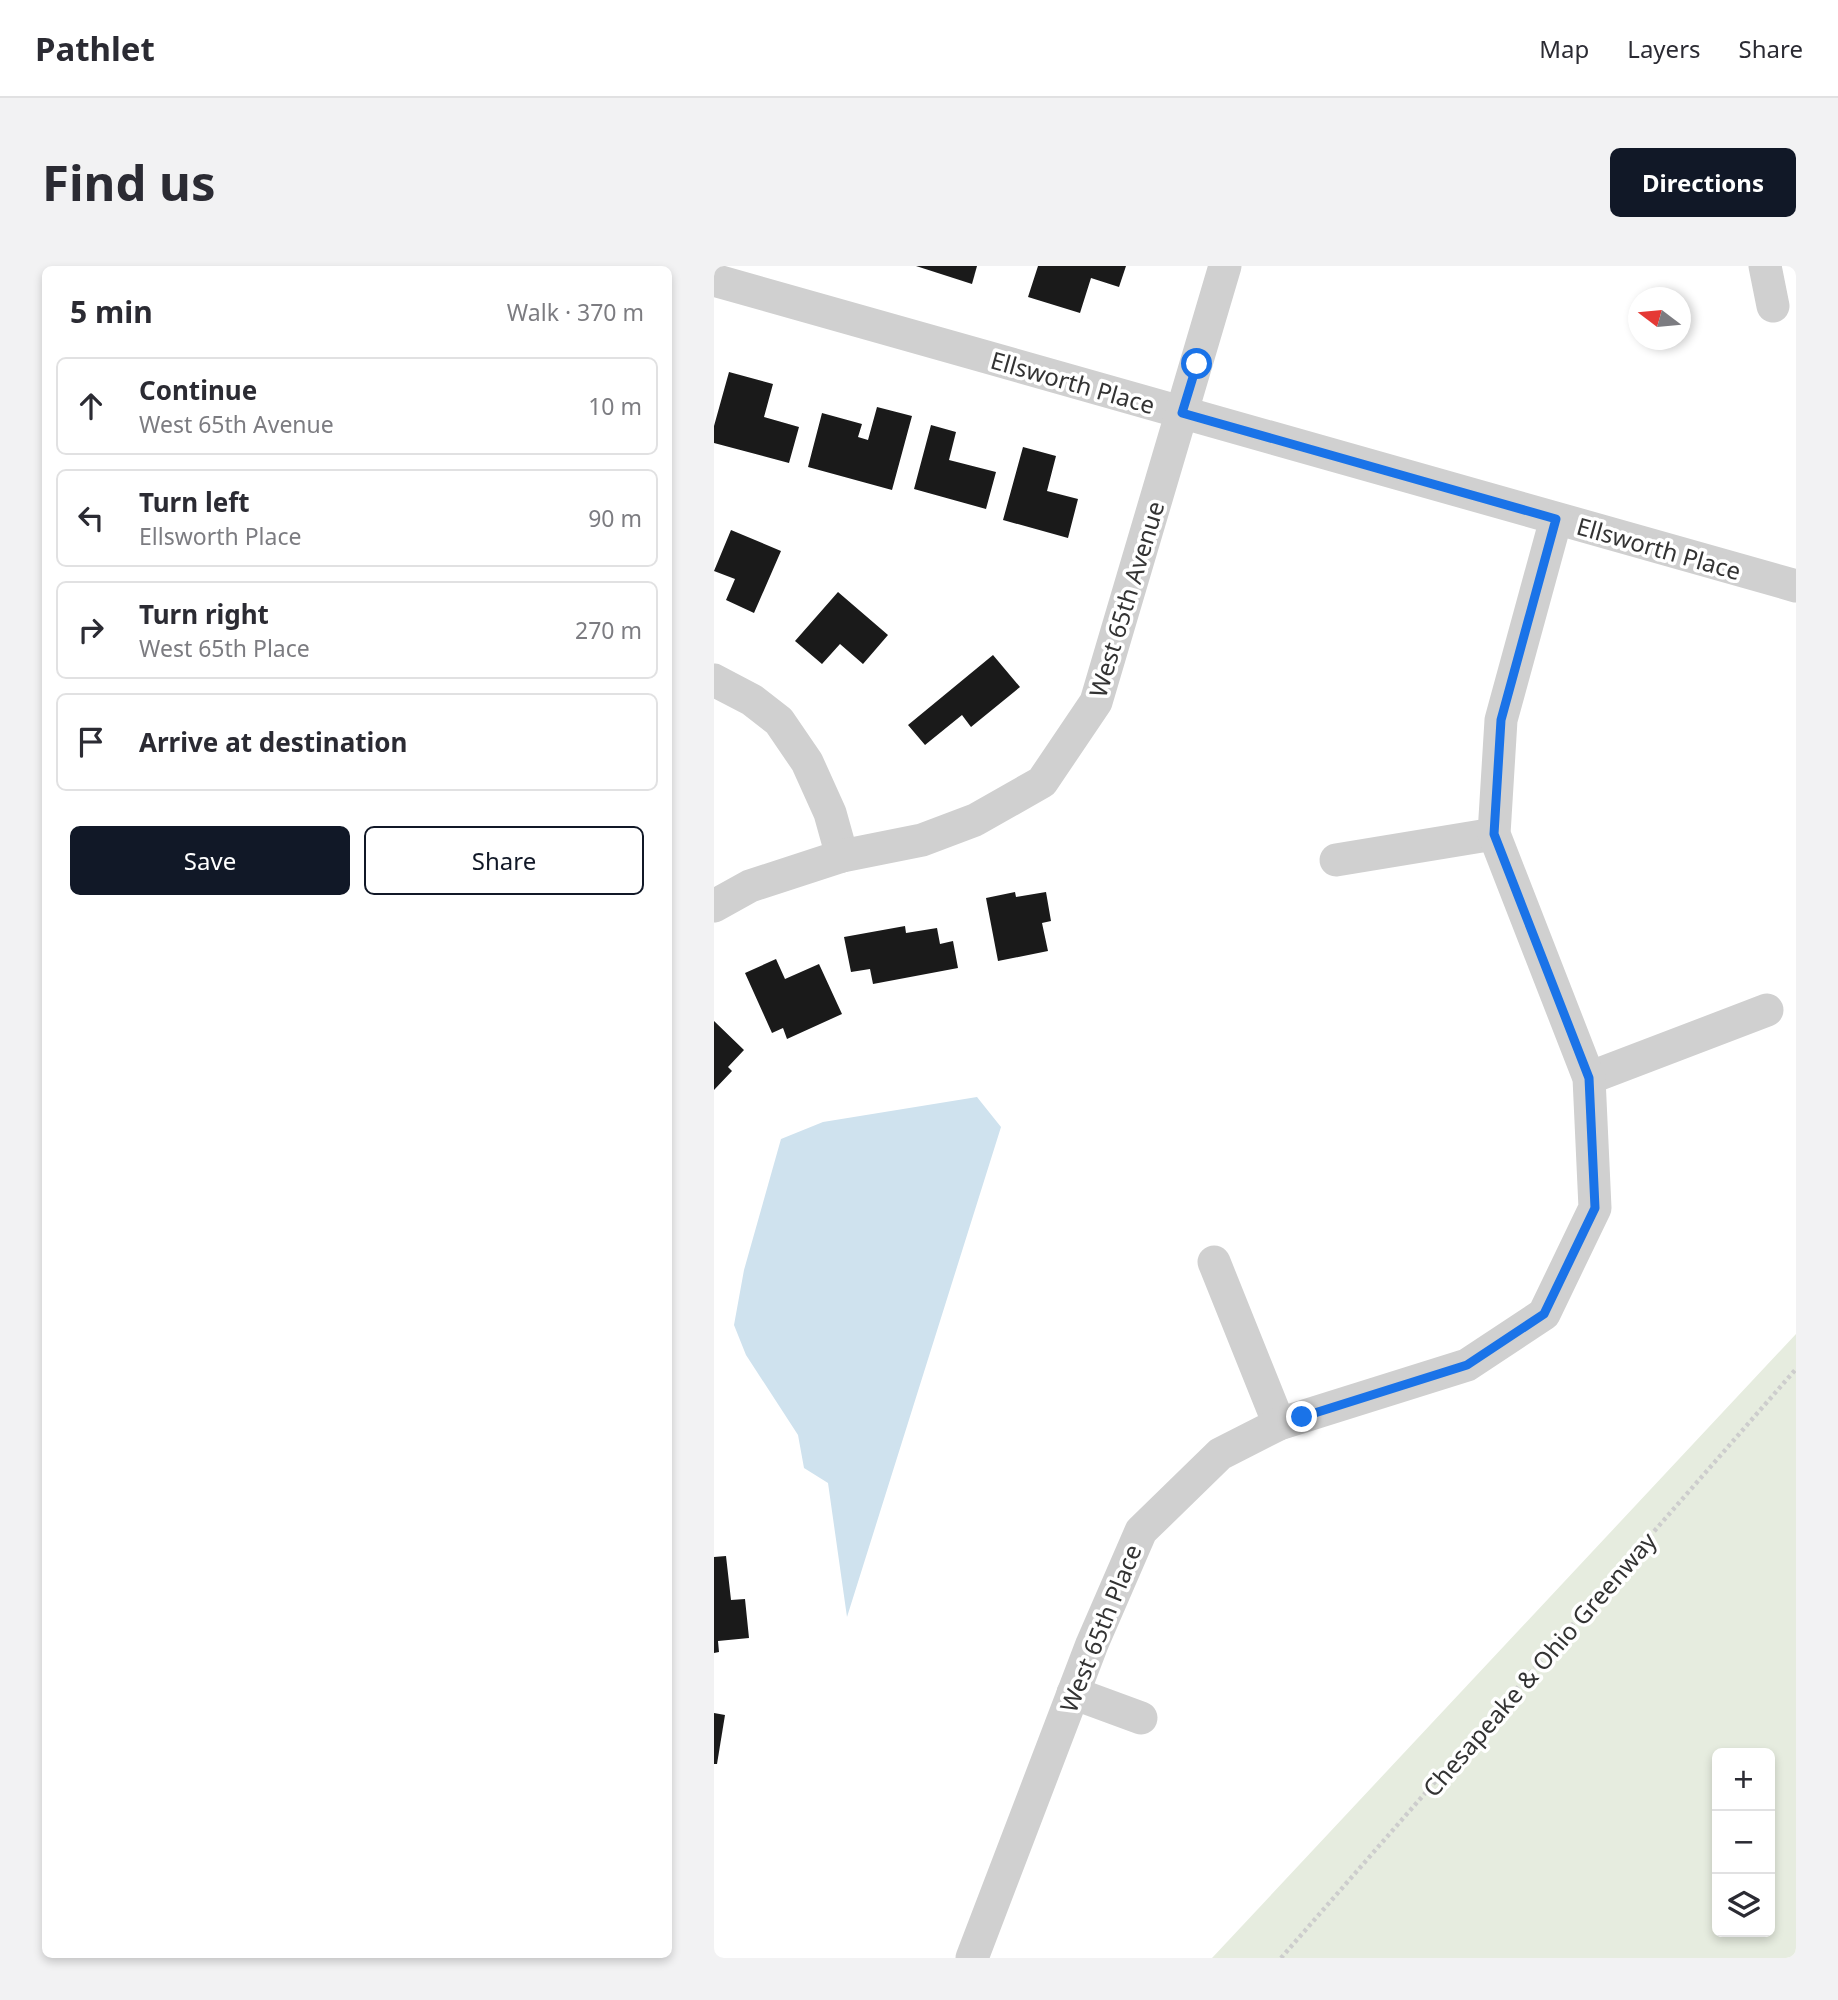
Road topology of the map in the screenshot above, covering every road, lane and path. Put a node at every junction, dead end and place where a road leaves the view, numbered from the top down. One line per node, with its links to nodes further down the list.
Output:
1 (1225, 266): 6 (street, West 65th Avenue)
2 (1765, 266): 5 (street)
3 (714, 280): 4 (street, Ellsworth Place)
4 (766, 280): 6 (street, Ellsworth Place)
5 (1773, 306)
6 (1182, 413): 7 (street, Ellsworth Place); 11 (street, West 65th Avenue)
7 (1556, 519): 8 (street, Ellsworth Place); 10 (street, West 65th Place)
8 (1796, 586)
9 (714, 680): 11 (street)
10 (1494, 834): 12 (street); 15 (street, West 65th Place)
11 (842, 856): 13 (street, West 65th Avenue)
12 (1336, 860)
13 (714, 906)
14 (1767, 1010): 15 (street)
15 (1589, 1078): 18 (street, West 65th Place)
16 (1214, 1262): 18 (street)
17 (1796, 1369): 22 (path, Chesapeake & Ohio Greenway)
18 (1279, 1424): 19 (street, West 65th Place)
19 (1073, 1693): 20 (street); 21 (street, West 65th Place)
20 (1141, 1718)
21 (972, 1958)
22 (1281, 1958)

